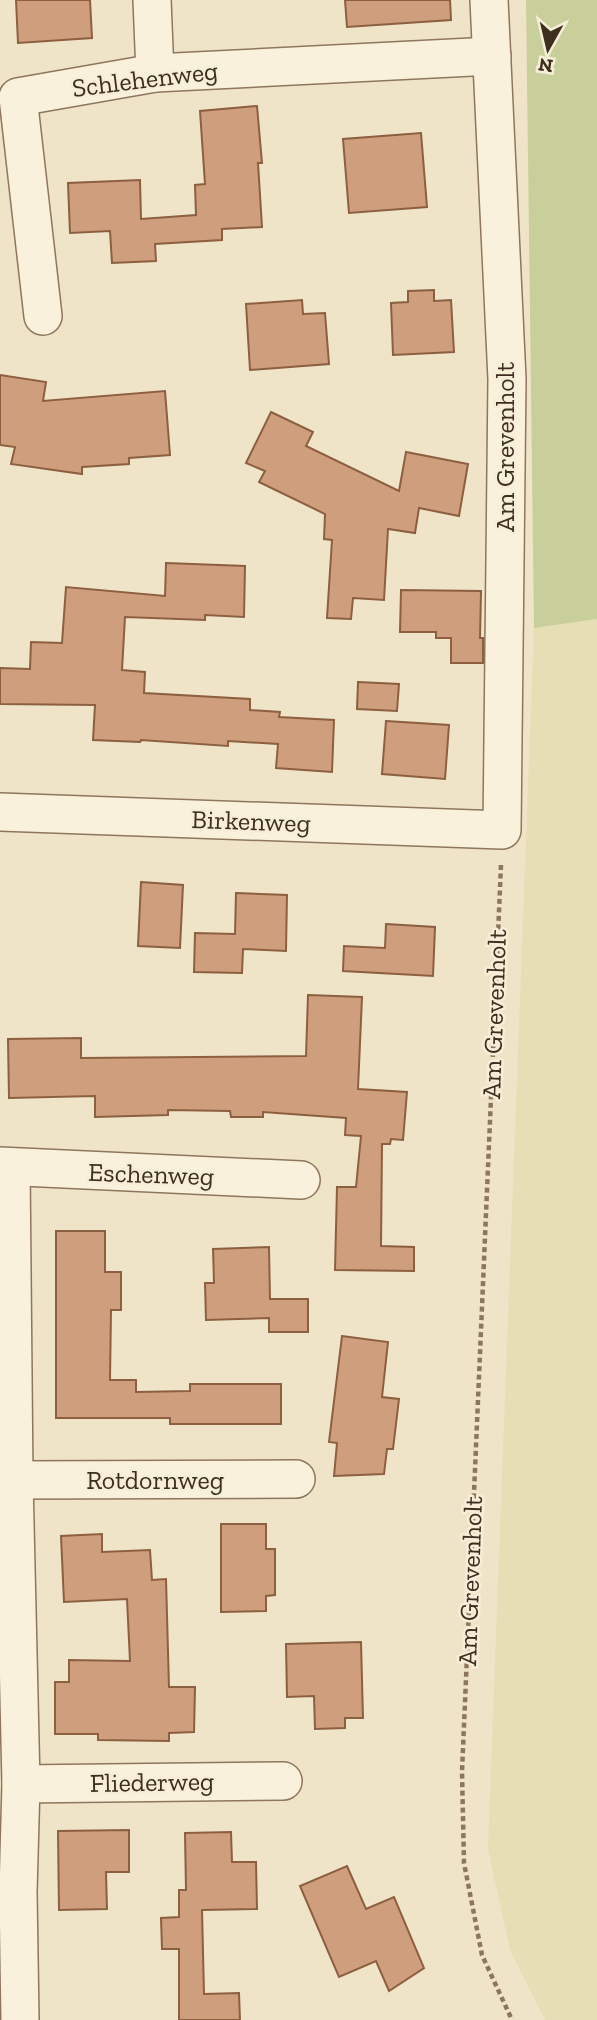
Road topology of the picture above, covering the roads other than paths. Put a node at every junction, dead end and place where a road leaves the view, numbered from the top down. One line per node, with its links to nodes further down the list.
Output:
1 (152, 0): 4 (street)
2 (489, 0): 3 (street, Am Grevenholt)
3 (492, 56): 4 (street, Schlehenweg); 7 (street, Am Grevenholt)
4 (155, 73): 5 (street, Schlehenweg)
5 (43, 316)
6 (0, 812): 7 (street, Birkenweg)
7 (502, 830)
8 (6, 1167): 9 (street, Eschenweg); 11 (street)
9 (301, 1180)
10 (296, 1479): 11 (street, Rotdornweg)
11 (14, 1480): 13 (street)
12 (283, 1781): 13 (street, Fliederweg)
13 (21, 1784): 14 (street)
14 (9, 1891): 15 (street)
15 (20, 2020)

